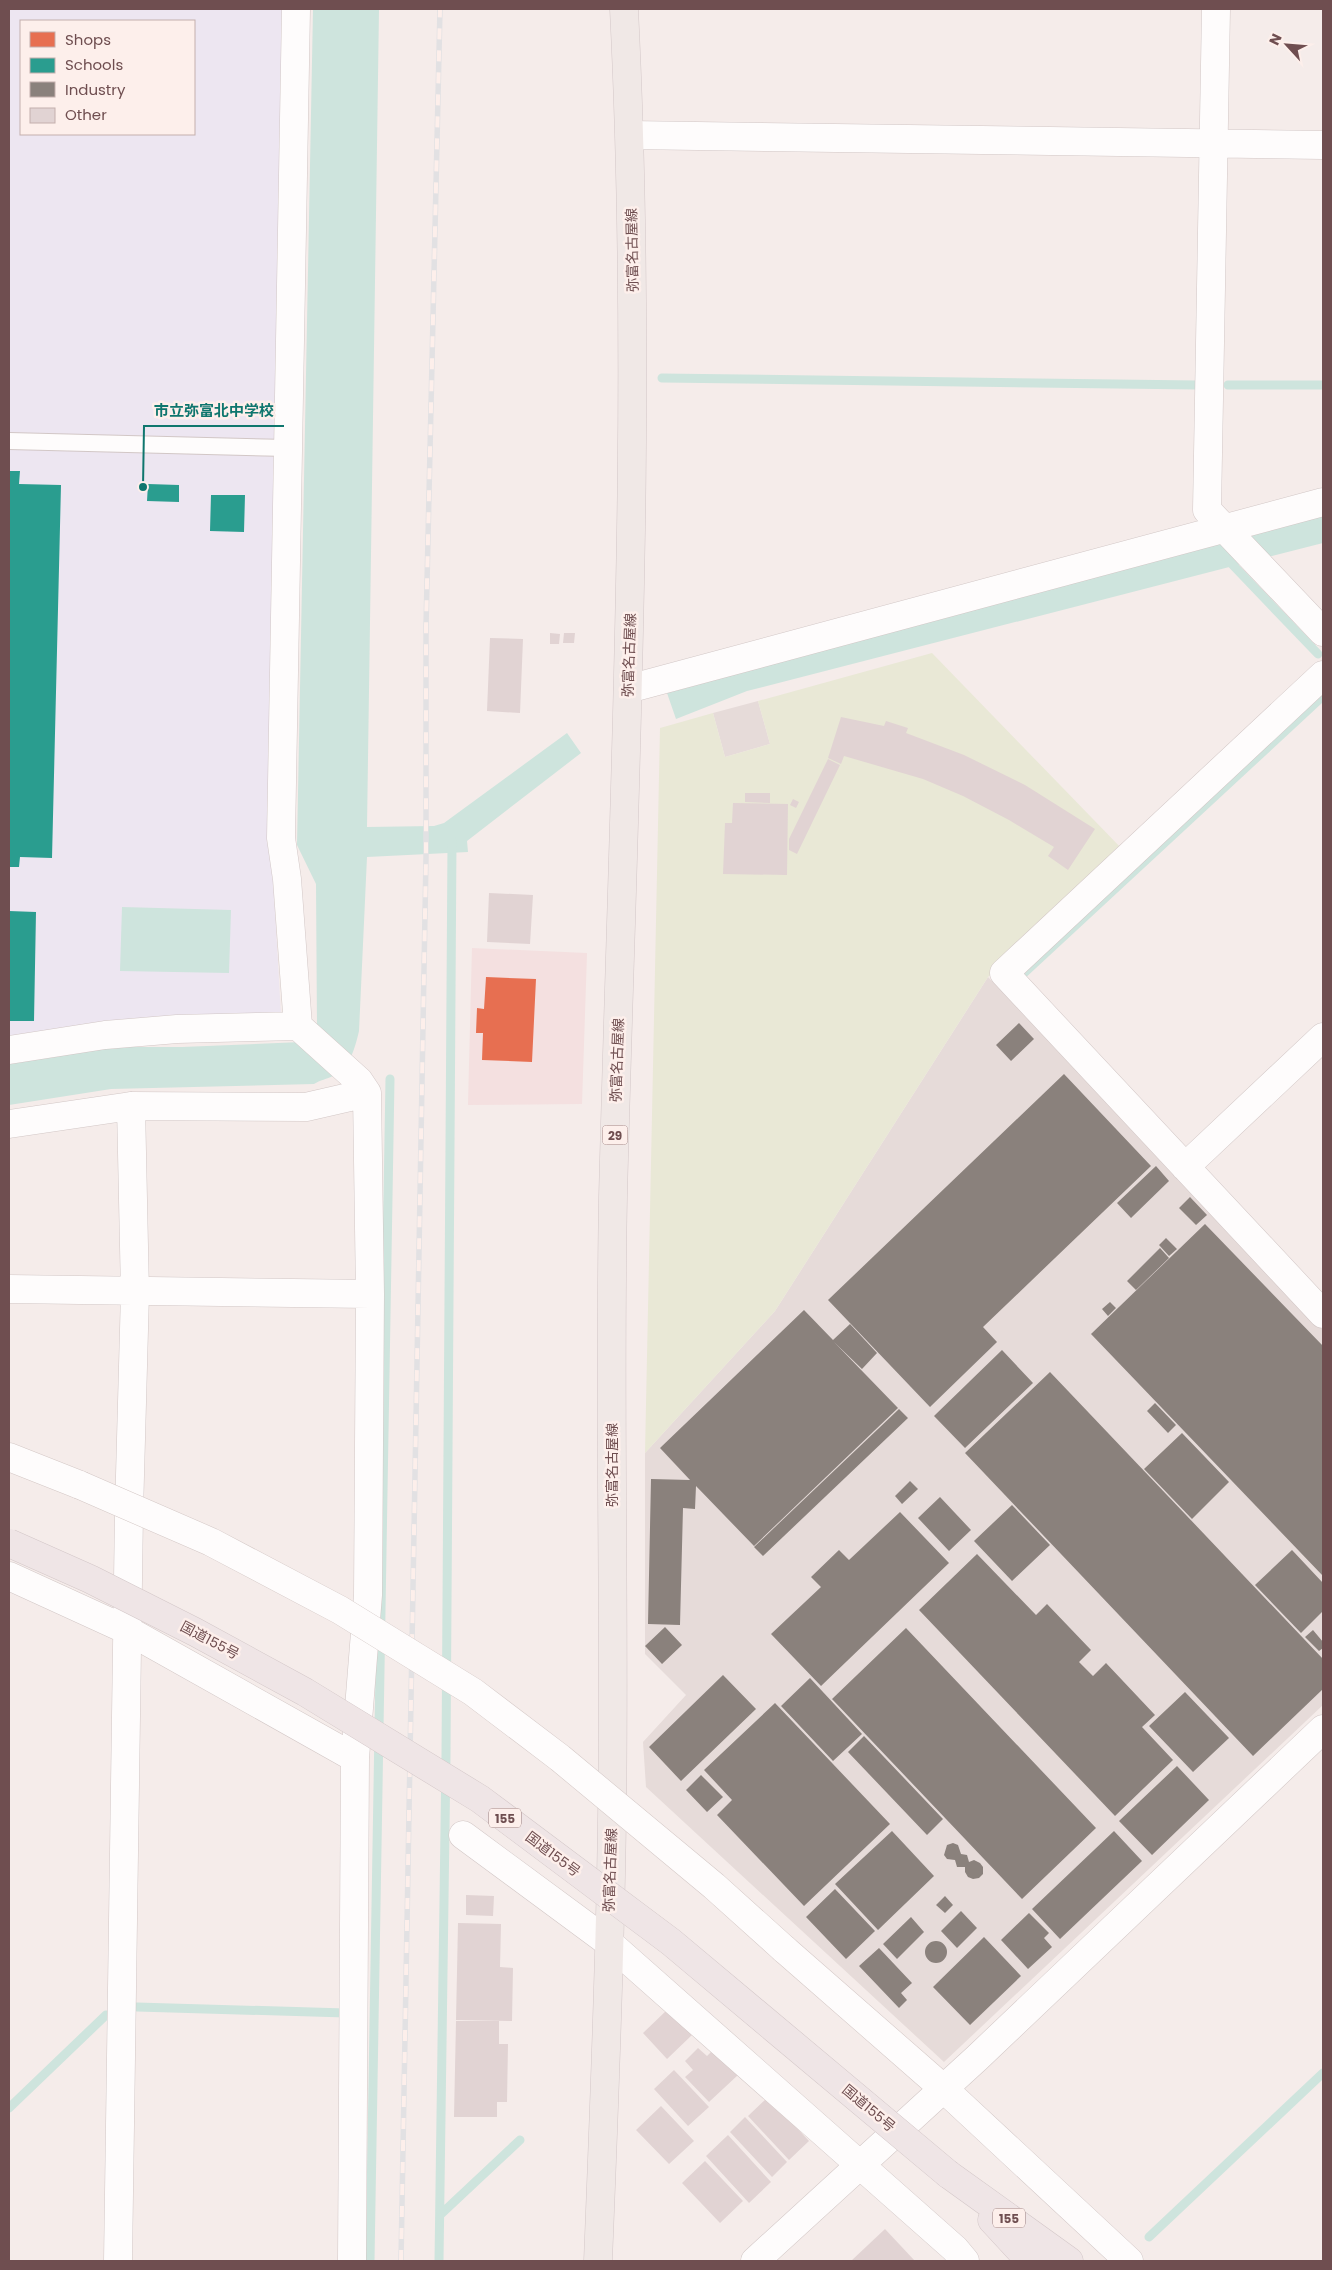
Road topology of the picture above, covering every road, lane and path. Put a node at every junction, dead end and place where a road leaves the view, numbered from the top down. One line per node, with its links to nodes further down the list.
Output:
1 (296, 9): 8 (street)
2 (624, 9): 4 (main road, 弥富名古屋線 / 29)
3 (1216, 9): 5 (street)
4 (630, 135): 5 (street); 13 (main road, 弥富名古屋線 / 29)
5 (1214, 142): 6 (street); 10 (street)
6 (1323, 145)
7 (9, 440): 8 (lane)
8 (288, 448): 14 (street)
9 (1323, 502): 10 (street)
10 (1229, 532): 11 (street); 13 (street)
11 (1323, 632)
12 (1323, 675): 20 (street)
13 (628, 688): 32 (main road, 弥富名古屋線 / 29)
14 (301, 1028): 16 (street); 17 (street)
15 (1323, 1037): 20 (street)
16 (9, 1050)
17 (359, 1085): 18 (street); 23 (street)
18 (131, 1106): 19 (street); 22 (street)
19 (9, 1124)
20 (1185, 1167): 24 (street)
21 (9, 1289): 22 (street)
22 (135, 1292): 23 (street); 28 (street)
23 (370, 1294): 30 (street)
24 (1323, 1314)
25 (9, 1457): 33 (street, bridge)
26 (9, 1543): 35 (highway, 国道155号 / 155, bridge)
27 (9, 1576): 28 (street)
28 (127, 1630): 30 (street); 36 (street)
29 (1323, 1730): 33 (street)
30 (355, 1758): 37 (street)
31 (464, 1835): 32 (street)
32 (608, 1942): 34 (street); 38 (main road, 弥富名古屋線 / 29)
33 (944, 2089): 34 (street); 43 (street)
34 (861, 2164): 39 (street); 40 (street)
35 (948, 2174): 41 (highway, 国道155号 / 155); 42 (highway, 国道155号 / 155)
36 (118, 2261)
37 (352, 2261)
38 (598, 2261)
39 (755, 2261)
40 (965, 2261)
41 (1030, 2261)
42 (1069, 2261)
43 (1129, 2261)

